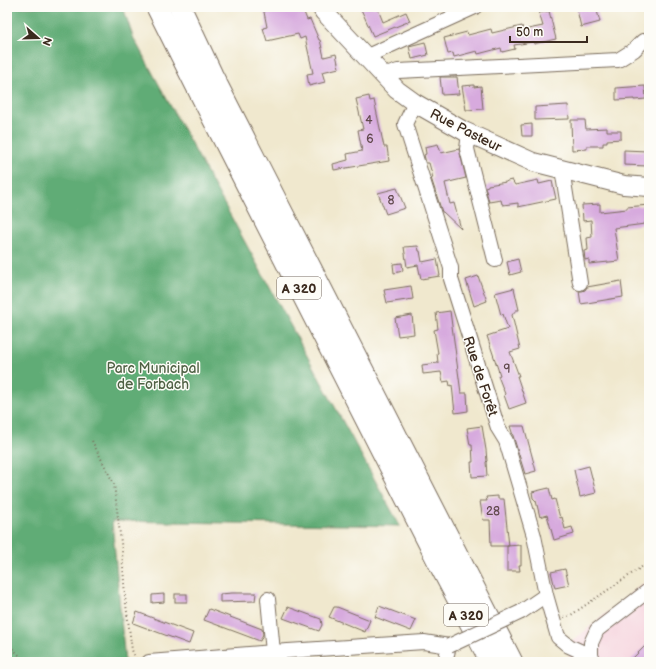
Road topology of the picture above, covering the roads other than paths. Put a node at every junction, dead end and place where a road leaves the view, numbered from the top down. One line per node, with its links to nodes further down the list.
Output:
1 (157, 7): 14 (highway, A 320)
2 (180, 7): 18 (highway, A 320)
3 (321, 7): 6 (main road, Rue Pasteur)
4 (476, 7): 6 (street)
5 (649, 41): 7 (street)
6 (365, 57): 7 (main road, Rue Pasteur)
7 (383, 76): 8 (main road, Rue Pasteur)
8 (415, 103): 9 (main road, Rue Pasteur); 16 (street, Rue de Forêt)
9 (469, 133): 10 (main road, Rue Pasteur); 12 (street)
10 (562, 169): 11 (main road, Rue Pasteur); 13 (street)
11 (649, 187)
12 (494, 260)
13 (580, 283)
14 (442, 569): 26 (highway); 27 (highway, A 320)
15 (649, 590): 22 (street)
16 (546, 595): 19 (street, bridge); 22 (street, Rue de Forêt)
17 (268, 599): 21 (street)
18 (500, 638): 28 (highway, A 320); 29 (highway)
19 (449, 646): 21 (street); 25 (street)
20 (211, 656): 21 (street); 23 (street); 24 (street)
21 (270, 657)
22 (593, 659)
23 (149, 662)
24 (225, 662)
25 (445, 662)
26 (478, 662)
27 (491, 662)
28 (512, 662)
29 (517, 662)

